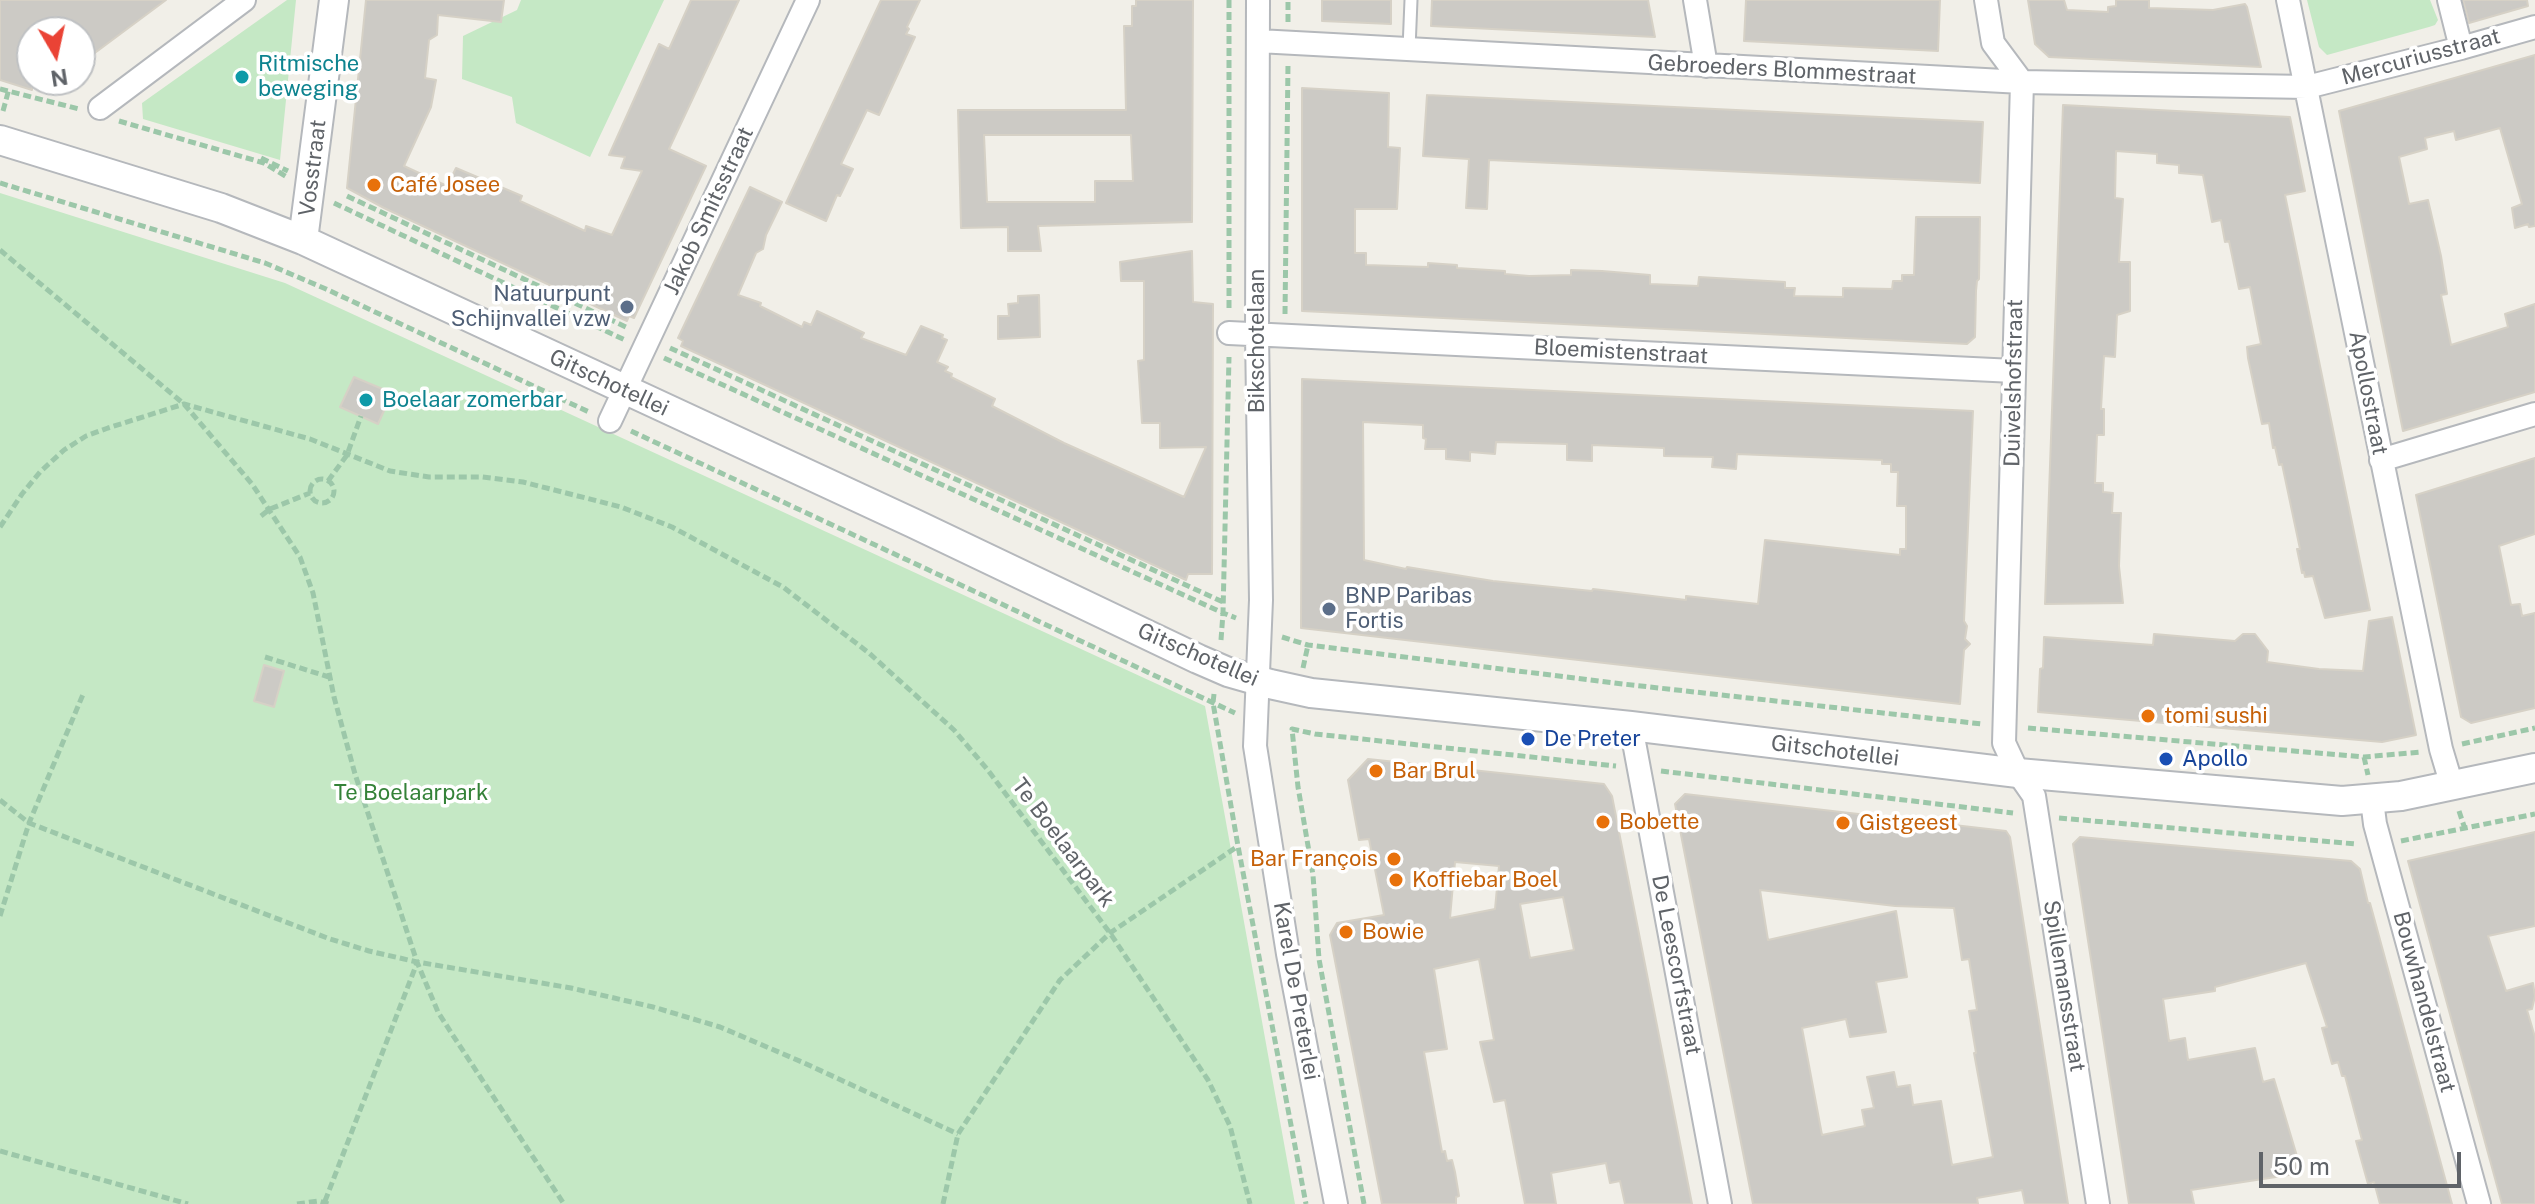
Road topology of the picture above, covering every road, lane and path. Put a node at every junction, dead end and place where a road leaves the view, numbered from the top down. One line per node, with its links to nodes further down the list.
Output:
1 (244, 0): 19 (street)
2 (334, 0): 24 (street, Vosstraat)
3 (808, 0): 28 (street, Jakob Smitsstraat)
4 (1258, 0): 11 (street, Bikschotelaan)
5 (1411, 0): 13 (lane)
6 (1695, 0): 14 (street)
7 (1986, 0): 15 (street)
8 (2288, 0): 17 (street, Apollostraat)
9 (2449, 0): 12 (street)
10 (2535, 27): 12 (street, Mercuriusstraat)
11 (1258, 41): 13 (street, Gebroeders Blommestraat); 27 (street, Bikschotelaan)
12 (2461, 48): 17 (street, Mercuriusstraat)
13 (1409, 49): 14 (street, Gebroeders Blommestraat)
14 (1706, 66): 15 (street, Gebroeders Blommestraat)
15 (2022, 82): 17 (street, Gebroeders Blommestraat); 29 (street, Duivelshofstraat)
16 (0, 87): 18 (path)
17 (2307, 87): 36 (street, Apollostraat)
18 (9, 90): 19 (path); 20 (path)
19 (94, 110): 22 (path)
20 (3, 111)
21 (0, 140): 24 (street, Gitschotellei)
22 (299, 176)
23 (347, 196): 28 (path)
24 (303, 240): 30 (street, Gitschotellei)
25 (0, 250): 31 (path, Te Boelaarpark)
26 (1229, 333): 27 (street, Bloemistenstraat)
27 (1257, 334): 29 (street, Bloemistenstraat); 46 (street, Bikschotelaan)
28 (650, 338): 30 (street, Jakob Smitsstraat); 42 (path)
29 (2014, 371): 50 (street, Duivelshofstraat)
30 (624, 390): 34 (street, Jakob Smitsstraat); 46 (street, Gitschotellei)
31 (184, 404): 35 (path, Te Boelaarpark); 39 (path, Te Boelaarpark); 41 (path)
32 (2535, 414): 36 (street)
33 (361, 416): 35 (path)
34 (610, 421)
35 (347, 455): 37 (path); 65 (path, Te Boelaarpark)
36 (2381, 460): 52 (street, Apollostraat)
37 (328, 481): 38 (path); 38 (path)
38 (310, 493): 39 (path)
39 (270, 509): 40 (path); 45 (path, Te Boelaarpark)
40 (261, 516)
41 (0, 527)
42 (1223, 602)
43 (1308, 645): 50 (path)
44 (265, 657): 45 (path)
45 (330, 677): 66 (path, Te Boelaarpark)
46 (1258, 681): 49 (street, Gitschotellei); 76 (street, Karel De Preterlei)
47 (84, 692): 61 (path)
48 (1213, 703): 63 (path)
49 (1631, 726): 54 (street, De Leescorfstraat); 55 (street, Gitschotellei)
50 (2005, 726): 52 (path); 55 (street, Duivelshofstraat)
51 (2535, 728): 52 (path)
52 (2441, 749): 56 (street, Apollostraat)
53 (2535, 768): 56 (street, Gitschotellei)
54 (1638, 769): 60 (path); 77 (path); 78 (street, De Leescorfstraat)
55 (2018, 773): 58 (street, Gitschotellei); 60 (street, Spillemansstraat)
56 (2452, 786): 58 (street, Gitschotellei)
57 (0, 800): 61 (path)
58 (2372, 800): 62 (street, Bouwhandelstraat)
59 (2535, 814): 62 (path)
60 (2037, 816): 62 (path); 79 (street, Spillemansstraat)
61 (29, 823): 64 (path); 66 (path)
62 (2380, 843): 80 (street, Bouwhandelstraat)
63 (1238, 846): 65 (path, Te Boelaarpark); 75 (path)
64 (0, 916)
65 (1110, 933): 67 (path, Te Boelaarpark); 74 (path, Te Boelaarpark)
66 (417, 962): 67 (path); 69 (path); 72 (path, Te Boelaarpark)
67 (958, 1134): 73 (path, Te Boelaarpark)
68 (0, 1151): 70 (path)
69 (327, 1203): 71 (path)
70 (188, 1204)
71 (297, 1204)
72 (564, 1204)
73 (943, 1204)
74 (1250, 1204)
75 (1306, 1204)
76 (1336, 1204)
77 (1364, 1204)
78 (1720, 1204)
79 (2098, 1204)
80 (2479, 1204)

